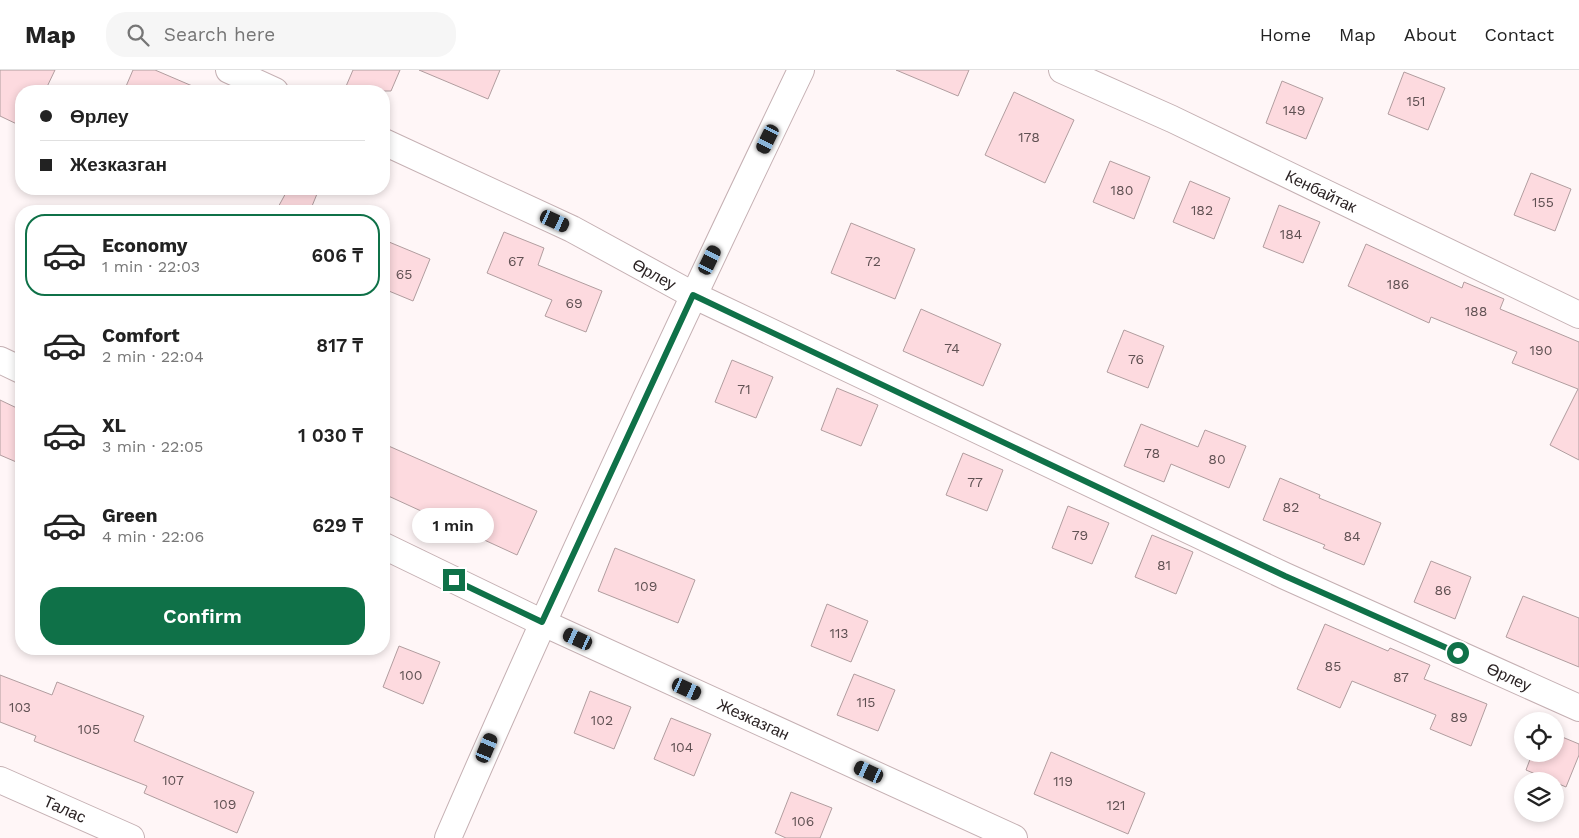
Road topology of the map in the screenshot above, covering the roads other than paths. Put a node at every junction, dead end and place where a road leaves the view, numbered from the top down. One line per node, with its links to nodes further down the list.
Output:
1 (229, 70): 4 (street)
2 (802, 70): 6 (street)
3 (1062, 70): 7 (street, Кенбайтак)
4 (262, 85)
5 (390, 145): 6 (street, Өрлеу)
6 (693, 295): 11 (street); 12 (street, Өрлеу)
7 (1579, 315)
8 (0, 360): 9 (street)
9 (15, 367)
10 (390, 549): 11 (street, Жезказган)
11 (542, 622): 15 (street); 16 (street, Жезказган)
12 (1579, 708)
13 (0, 780): 14 (street, Талас)
14 (131, 838)
15 (448, 838)
16 (1014, 838)

